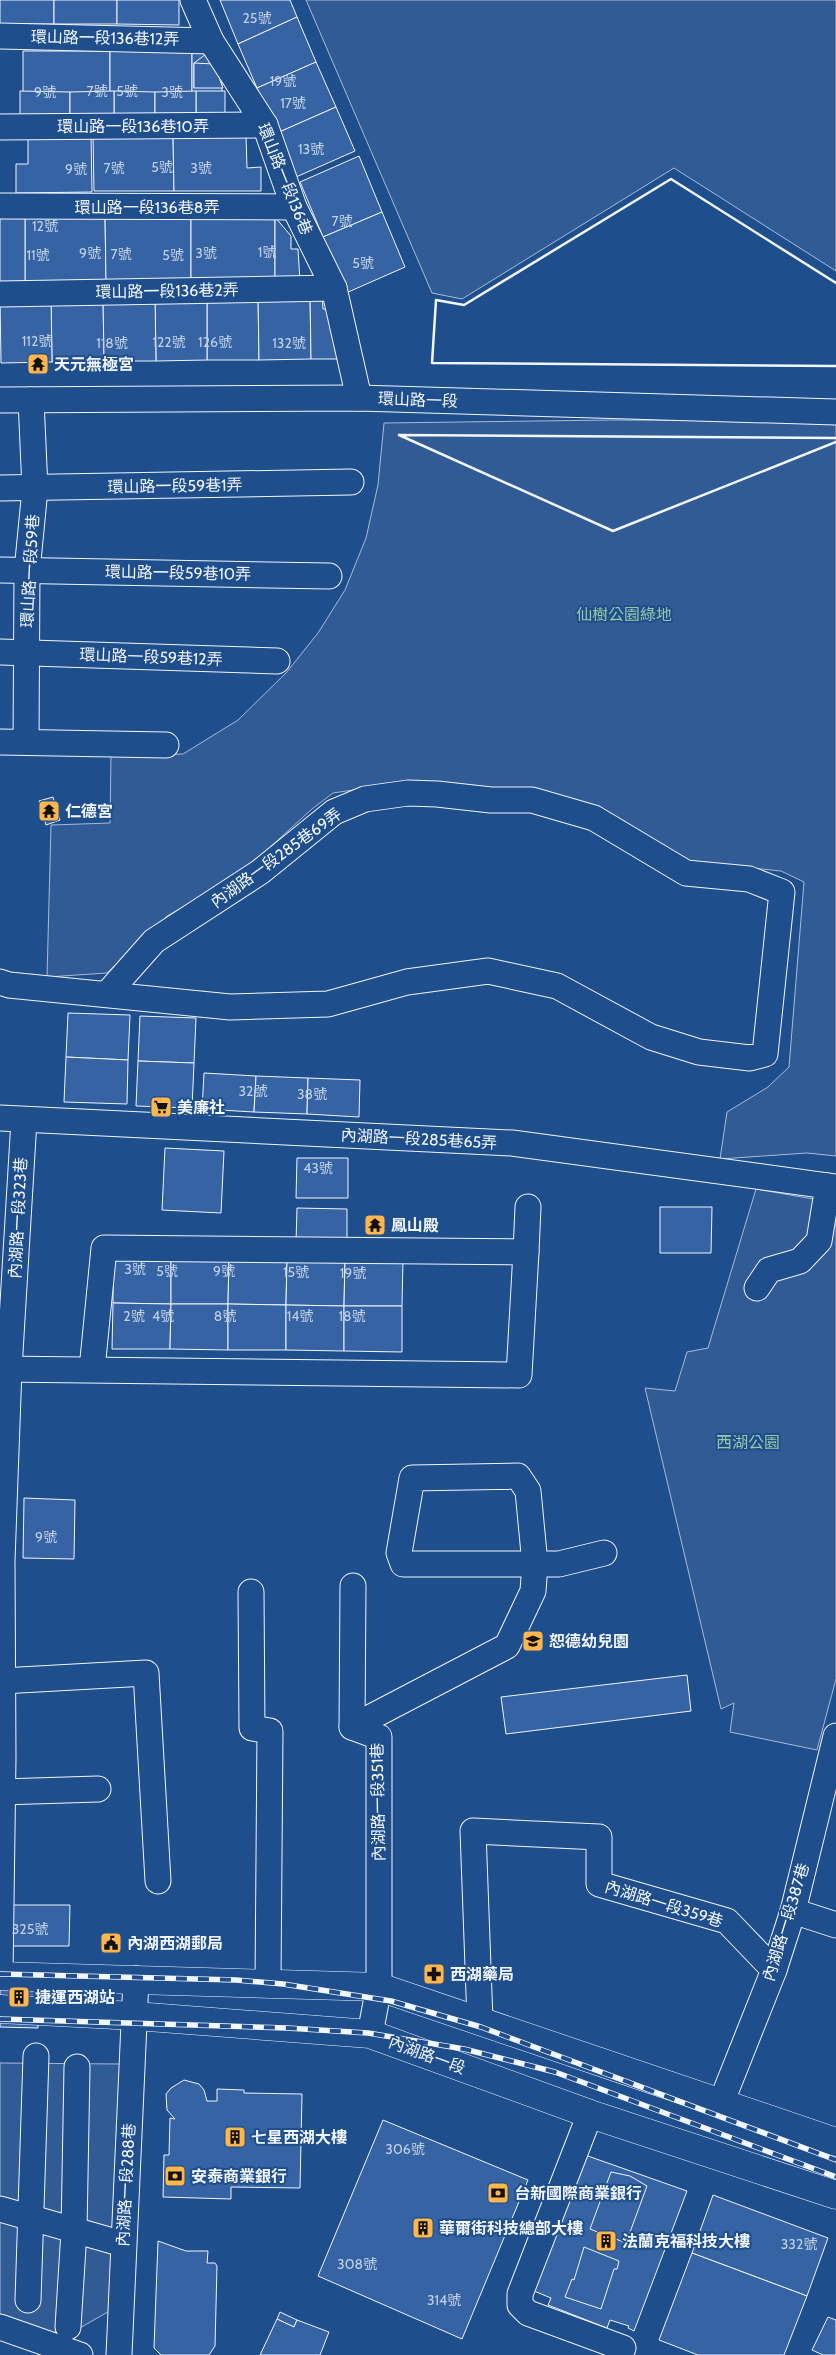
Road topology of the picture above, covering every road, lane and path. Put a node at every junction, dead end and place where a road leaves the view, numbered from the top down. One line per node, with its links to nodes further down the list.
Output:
1 (193, 0): 3 (street, 環山路一段136巷)
2 (0, 36): 3 (street, 環山路一段136巷12弄)
3 (211, 40): 4 (street, 環山路一段136巷)
4 (265, 125): 5 (street, 環山路一段136巷10弄); 7 (street, 環山路一段136巷)
5 (0, 126)
6 (0, 206): 7 (street, 環山路一段136巷8弄)
7 (294, 207): 8 (street, 環山路一段136巷)
8 (334, 288): 9 (street, 環山路一段136巷2弄); 10 (street, 環山路一段136巷)
9 (0, 294)
10 (359, 398): 12 (street, 環山路一段); 13 (street, 環山路一段)
11 (0, 400): 12 (street, 環山路一段)
12 (31, 400): 16 (street, 環山路一段59巷)
13 (836, 412)
14 (351, 482): 16 (street, 環山路一段59巷1弄)
15 (0, 488): 16 (street, 環山路一段59巷1弄)
16 (35, 489): 18 (street, 環山路一段59巷)
17 (0, 570): 18 (street, 環山路一段59巷10弄)
18 (27, 571): 19 (street, 環山路一段59巷10弄); 21 (street, 環山路一段59巷)
19 (329, 576)
20 (0, 652): 21 (street, 環山路一段59巷12弄)
21 (26, 653): 22 (street, 環山路一段59巷12弄); 24 (street, 環山路一段59巷)
22 (277, 661)
23 (0, 742): 24 (street)
24 (26, 742): 25 (street)
25 (166, 745)
26 (0, 982): 27 (street, 內湖路一段285巷69弄)
27 (107, 994): 27 (street, 內湖路一段285巷69弄)
28 (12, 1119): 29 (street, 內湖路一段285巷65弄); 32 (street, 內湖路一段323巷)
29 (832, 1187): 33 (street)
30 (528, 1207): 31 (street)
31 (526, 1252): 35 (street); 35 (street)
32 (7, 1270): 34 (street, 內湖路一段323巷)
33 (757, 1288)
34 (4, 1369): 35 (street); 36 (street, 內湖路一段323巷)
35 (92, 1369)
36 (2, 1484): 38 (street, 內湖路一段323巷)
37 (604, 1553): 39 (street)
38 (1, 1561): 42 (street, 內湖路一段323巷)
39 (535, 1564): 39 (street); 44 (street)
40 (353, 1586): 44 (street, 內湖路一段351巷)
41 (251, 1592): 56 (street)
42 (1, 1655): 43 (street, 內湖路一段323巷)
43 (2, 1681): 46 (street, 內湖路一段323巷); 50 (street)
44 (352, 1727): 57 (street, 內湖路一段351巷)
45 (836, 1736): 51 (street, 內湖路一段387巷)
46 (2, 1758): 48 (street, 內湖路一段323巷)
47 (98, 1789): 48 (street)
48 (1, 1792): 49 (street, 內湖路一段323巷)
49 (0, 1835): 54 (street, 內湖路一段323巷)
50 (158, 1881)
51 (793, 1911): 52 (street); 53 (street, 內湖路一段387巷)
52 (836, 1925)
53 (774, 1970): 60 (street, 內湖路一段359巷); 64 (street, 內湖路一段387巷)
54 (0, 1976): 55 (main road)
55 (136, 1979): 56 (main road); 59 (street, 內湖路一段288巷)
56 (268, 1982): 57 (main road)
57 (378, 1987): 60 (main road); 61 (street, 內湖路一段351巷)
58 (0, 2009): 59 (main road, 內湖路一段)
59 (135, 2016): 61 (main road, 內湖路一段); 71 (street, 內湖路一段288巷)
60 (480, 2021): 64 (main road)
61 (370, 2034): 65 (main road, 內湖路一段)
62 (36, 2056): 69 (street)
63 (77, 2067): 70 (street)
64 (721, 2103): 66 (main road)
65 (590, 2114): 67 (main road, 內湖路一段); 75 (street)
66 (836, 2142)
67 (836, 2196)
68 (0, 2209): 69 (street)
69 (31, 2218): 70 (street); 72 (street)
70 (74, 2231): 71 (street); 74 (street)
71 (124, 2244): 77 (street, 內湖路一段288巷)
72 (28, 2300)
73 (0, 2327): 76 (street)
74 (68, 2327)
75 (623, 2348)
76 (80, 2355)
77 (119, 2355)

